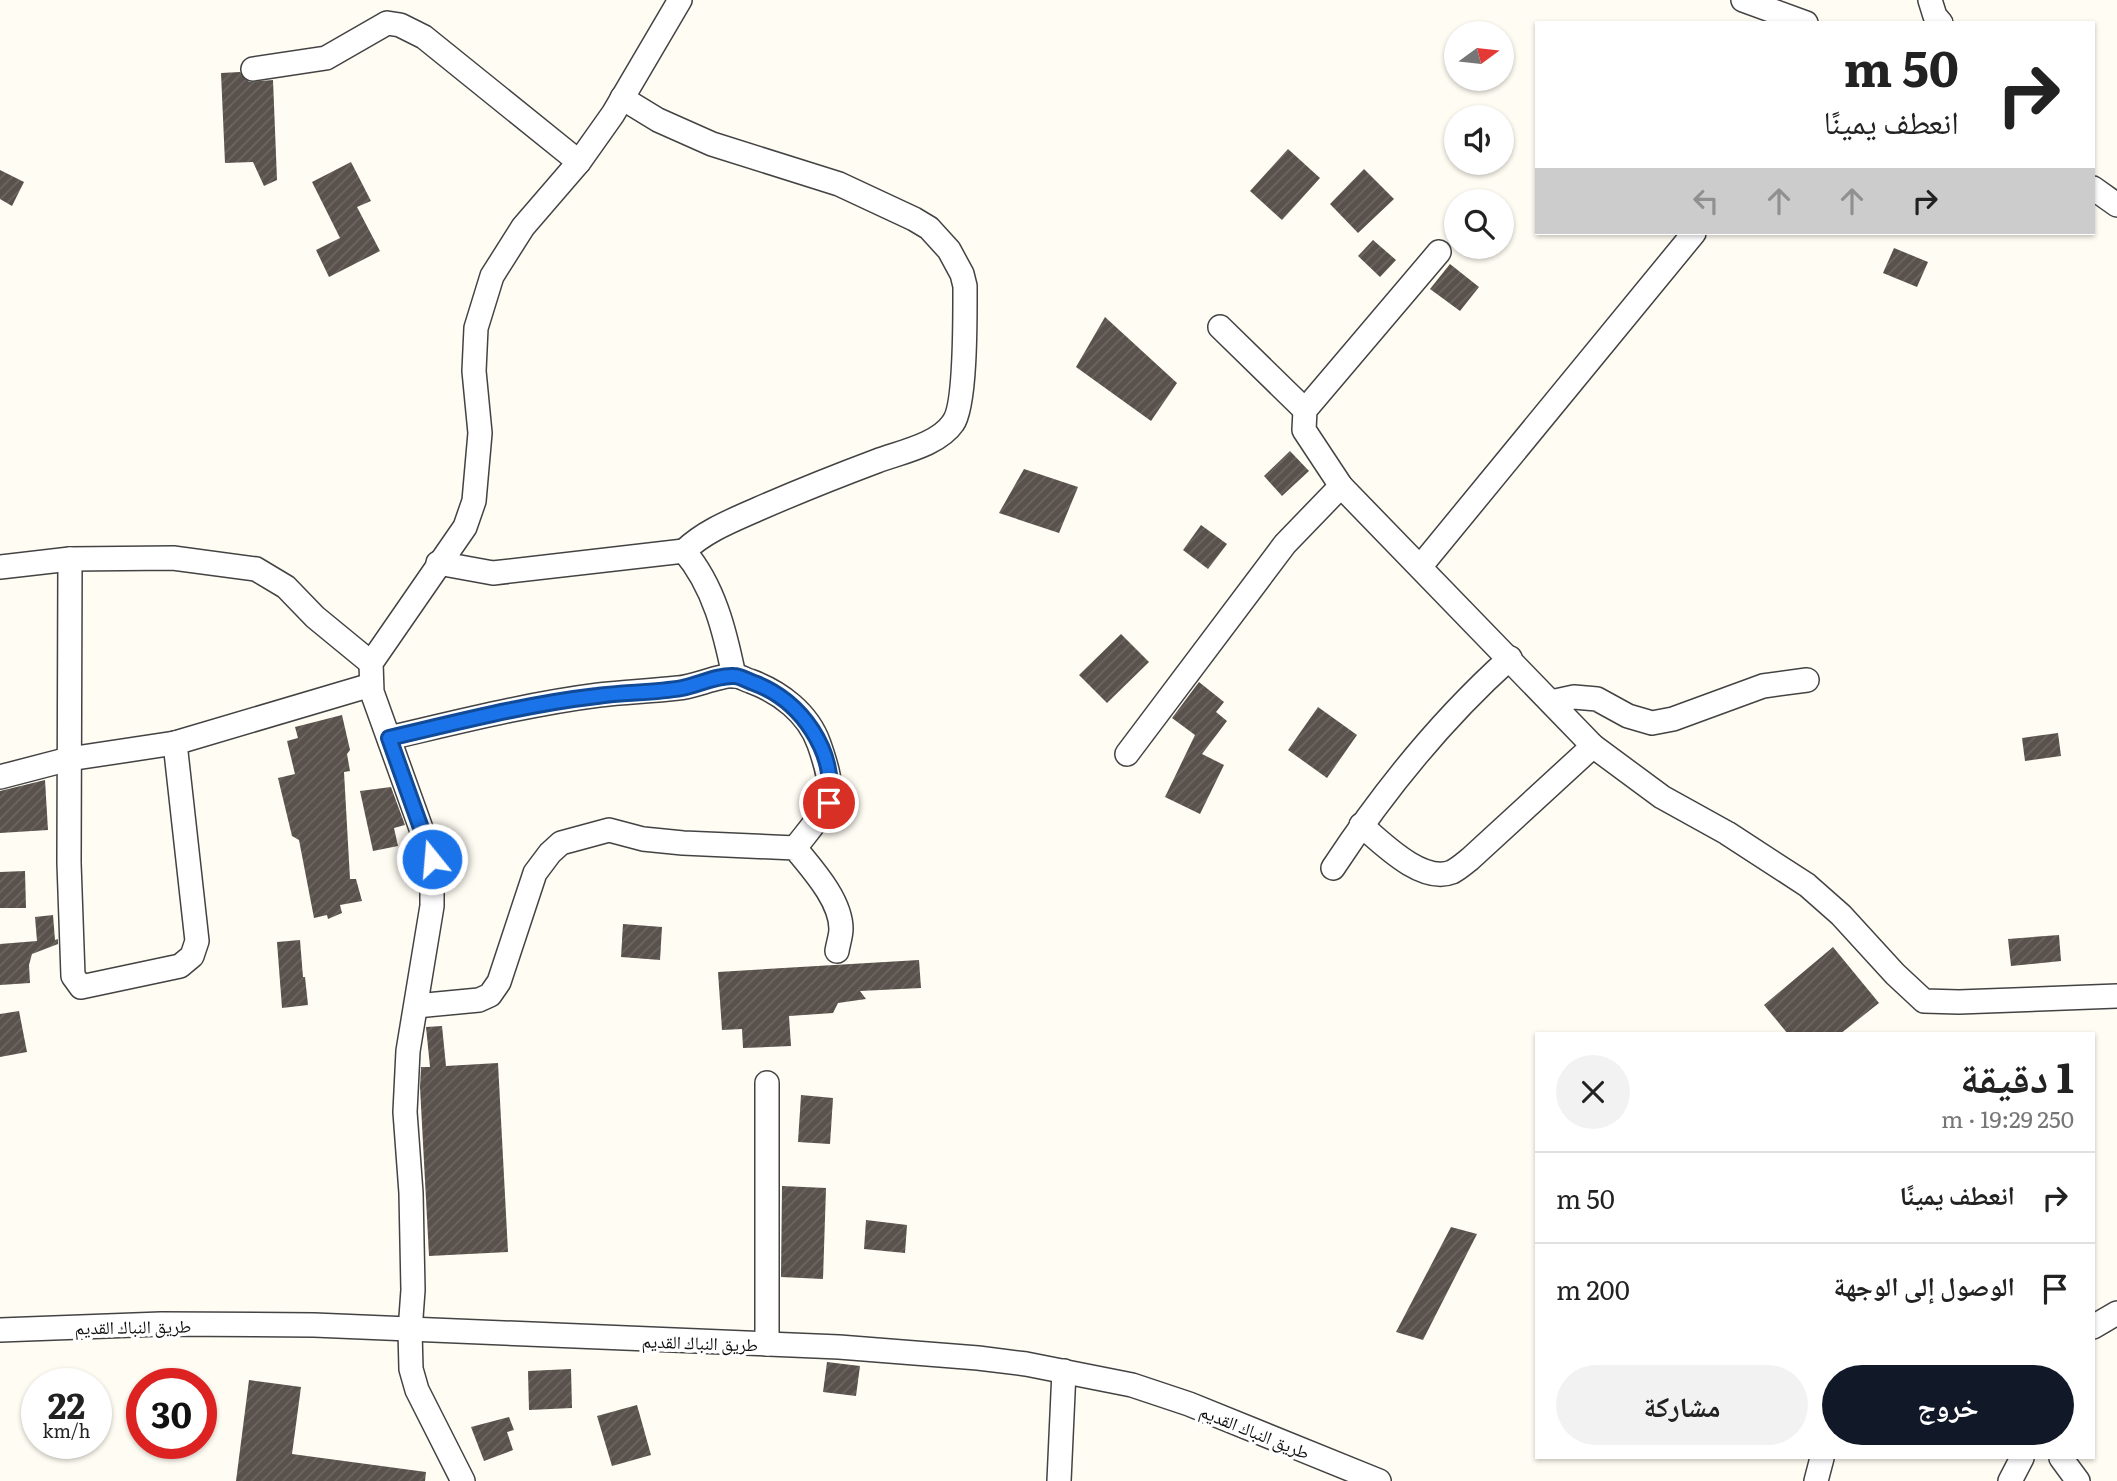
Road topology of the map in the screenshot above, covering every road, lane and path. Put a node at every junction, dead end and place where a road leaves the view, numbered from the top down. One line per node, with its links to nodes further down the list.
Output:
1 (681, 0): 7 (street)
2 (1743, 0): 4 (street)
3 (1930, 0): 5 (street)
4 (1801, 21)
5 (1939, 21)
6 (253, 69): 8 (street)
7 (622, 99): 8 (street); 16 (street)
8 (579, 162): 18 (street)
9 (2095, 190): 10 (street)
10 (2117, 205)
11 (1692, 235): 20 (street)
12 (1439, 252): 14 (street)
13 (1220, 327): 14 (street)
14 (1305, 410): 15 (street)
15 (1341, 486): 20 (street); 29 (street)
16 (684, 551): 18 (street); 23 (street)
17 (69, 559): 19 (street); 22 (street); 30 (street)
18 (438, 563): 22 (street)
19 (0, 567)
20 (1420, 567): 21 (street)
21 (1510, 658): 25 (street); 32 (street)
22 (371, 674): 26 (street); 27 (street)
23 (734, 676): 26 (street); 33 (street)
24 (1807, 680): 25 (street)
25 (1551, 702): 28 (street)
26 (389, 738): 37 (street)
27 (175, 743): 30 (street); 30 (street)
28 (1593, 746): 32 (street); 36 (street)
29 (1127, 754)
30 (69, 760): 31 (street)
31 (0, 777)
32 (1361, 825): 34 (street)
33 (795, 848): 35 (street); 37 (street)
34 (1333, 868)
35 (837, 951)
36 (2117, 996)
37 (416, 1006): 42 (street)
38 (767, 1083): 43 (street)
39 (2117, 1313): 40 (street)
40 (2095, 1326)
41 (0, 1330): 42 (street, طريق النباك القديم)
42 (410, 1331): 43 (street, طريق النباك القديم); 48 (street)
43 (766, 1345): 44 (street, طريق النباك القديم)
44 (1064, 1371): 49 (street); 50 (street, طريق النباك القديم)
45 (1822, 1459): 51 (street)
46 (2021, 1459): 52 (street)
47 (2061, 1459): 53 (street)
48 (463, 1481)
49 (1059, 1481)
50 (1379, 1481)
51 (1816, 1481)
52 (2010, 1481)
53 (2078, 1481)

